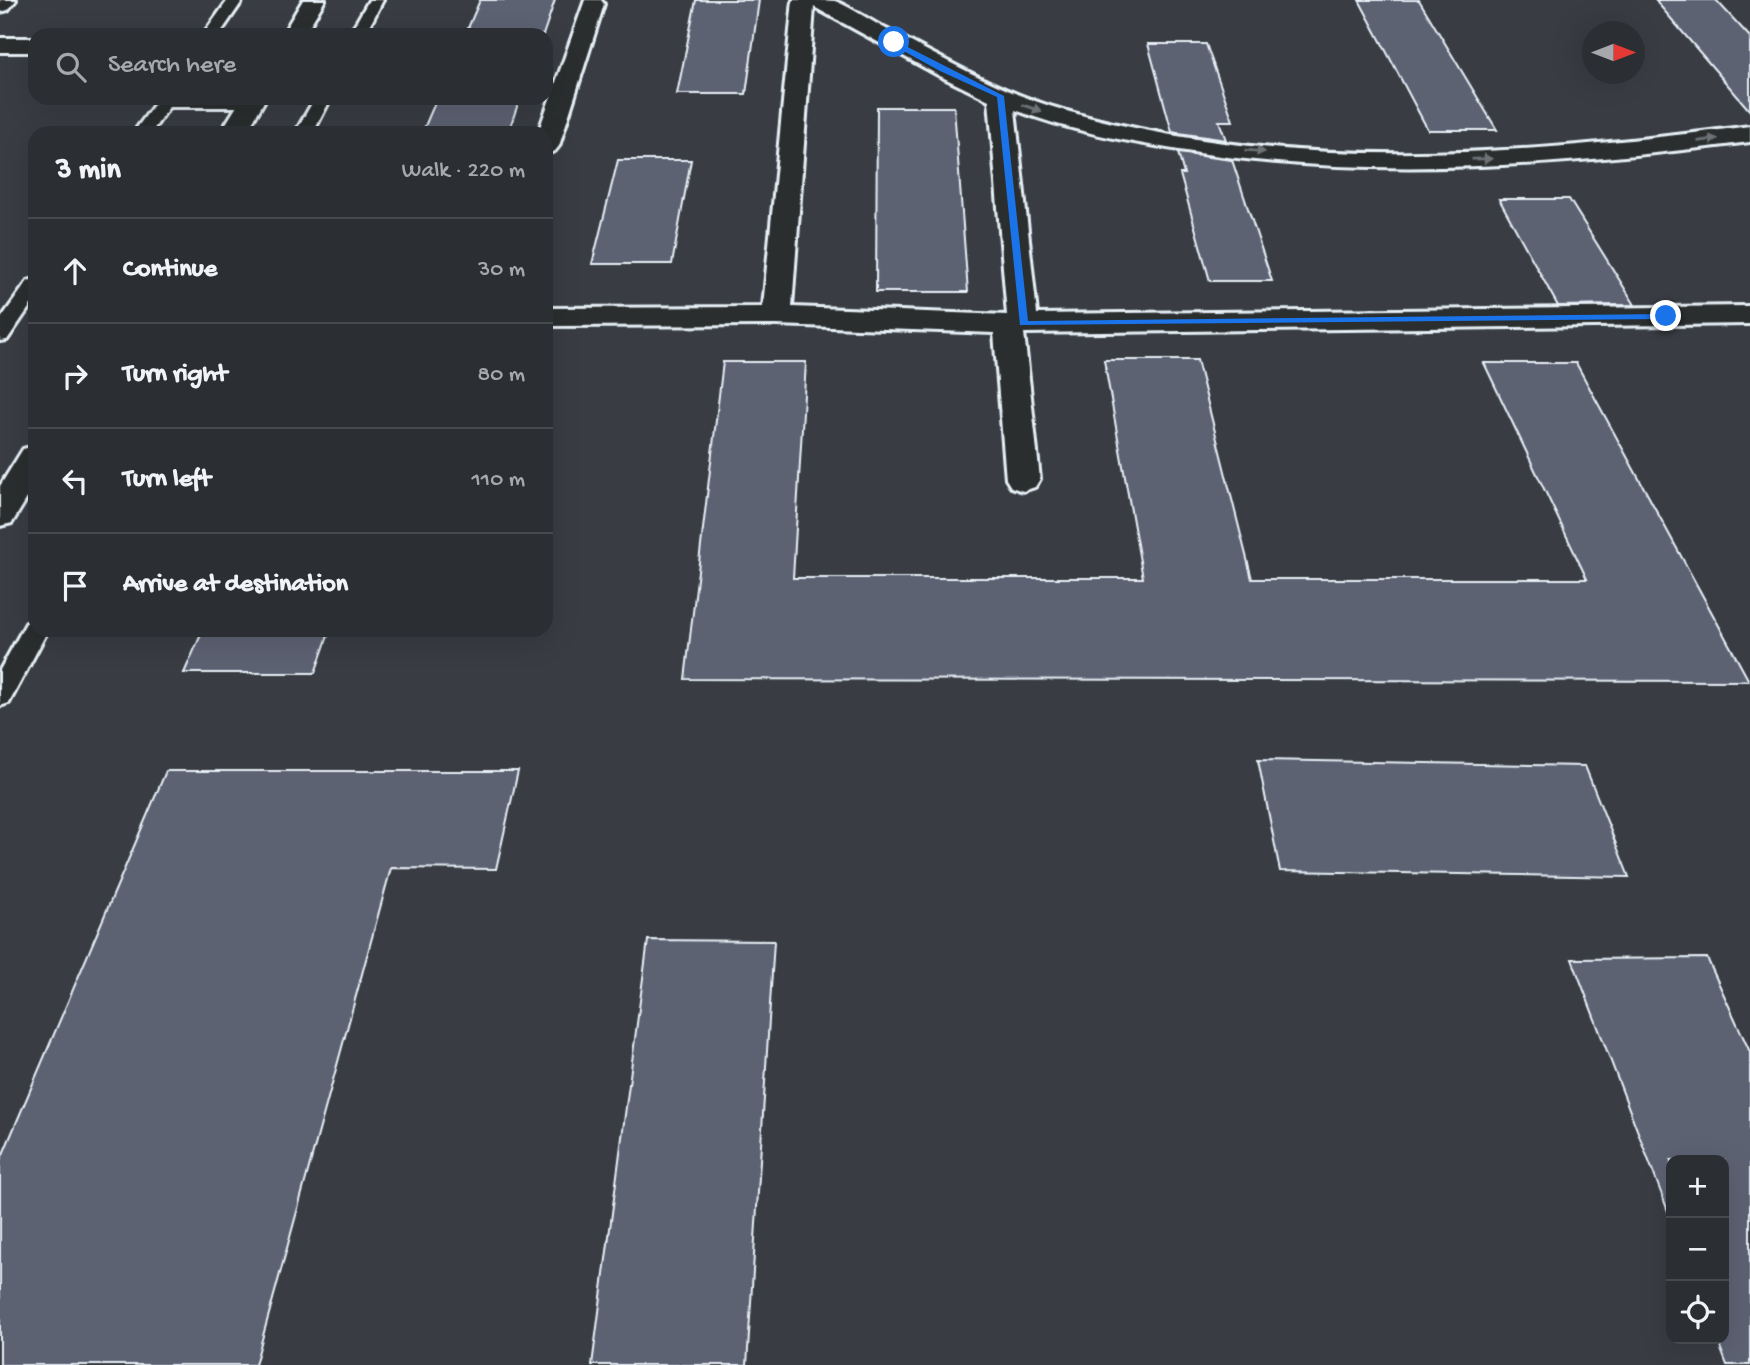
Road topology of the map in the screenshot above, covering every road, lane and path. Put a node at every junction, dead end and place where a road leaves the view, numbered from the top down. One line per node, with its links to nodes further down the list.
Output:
1 (5, 0): 8 (street)
2 (236, 0): 9 (lane)
3 (314, 0): 10 (street)
4 (376, 0): 11 (lane)
5 (804, 0): 25 (street)
6 (818, 0): 14 (street)
7 (593, 4): 21 (street)
8 (0, 5)
9 (216, 28)
10 (297, 28)
11 (361, 28)
12 (28, 45): 13 (street)
13 (0, 46)
14 (1001, 96): 22 (street, one-way to 22); 27 (street)
15 (162, 105): 18 (lane)
16 (250, 105): 19 (street)
17 (319, 105): 20 (lane)
18 (147, 126)
19 (237, 126)
20 (308, 126)
21 (553, 126)
22 (1750, 134)
23 (28, 295): 28 (lane)
24 (1750, 315): 27 (street)
25 (777, 316): 26 (street); 27 (street)
26 (553, 317)
27 (1016, 323): 30 (street)
28 (0, 335)
29 (28, 468): 31 (street)
30 (1023, 479)
31 (0, 514)
32 (31, 637): 33 (lane)
33 (0, 695)

